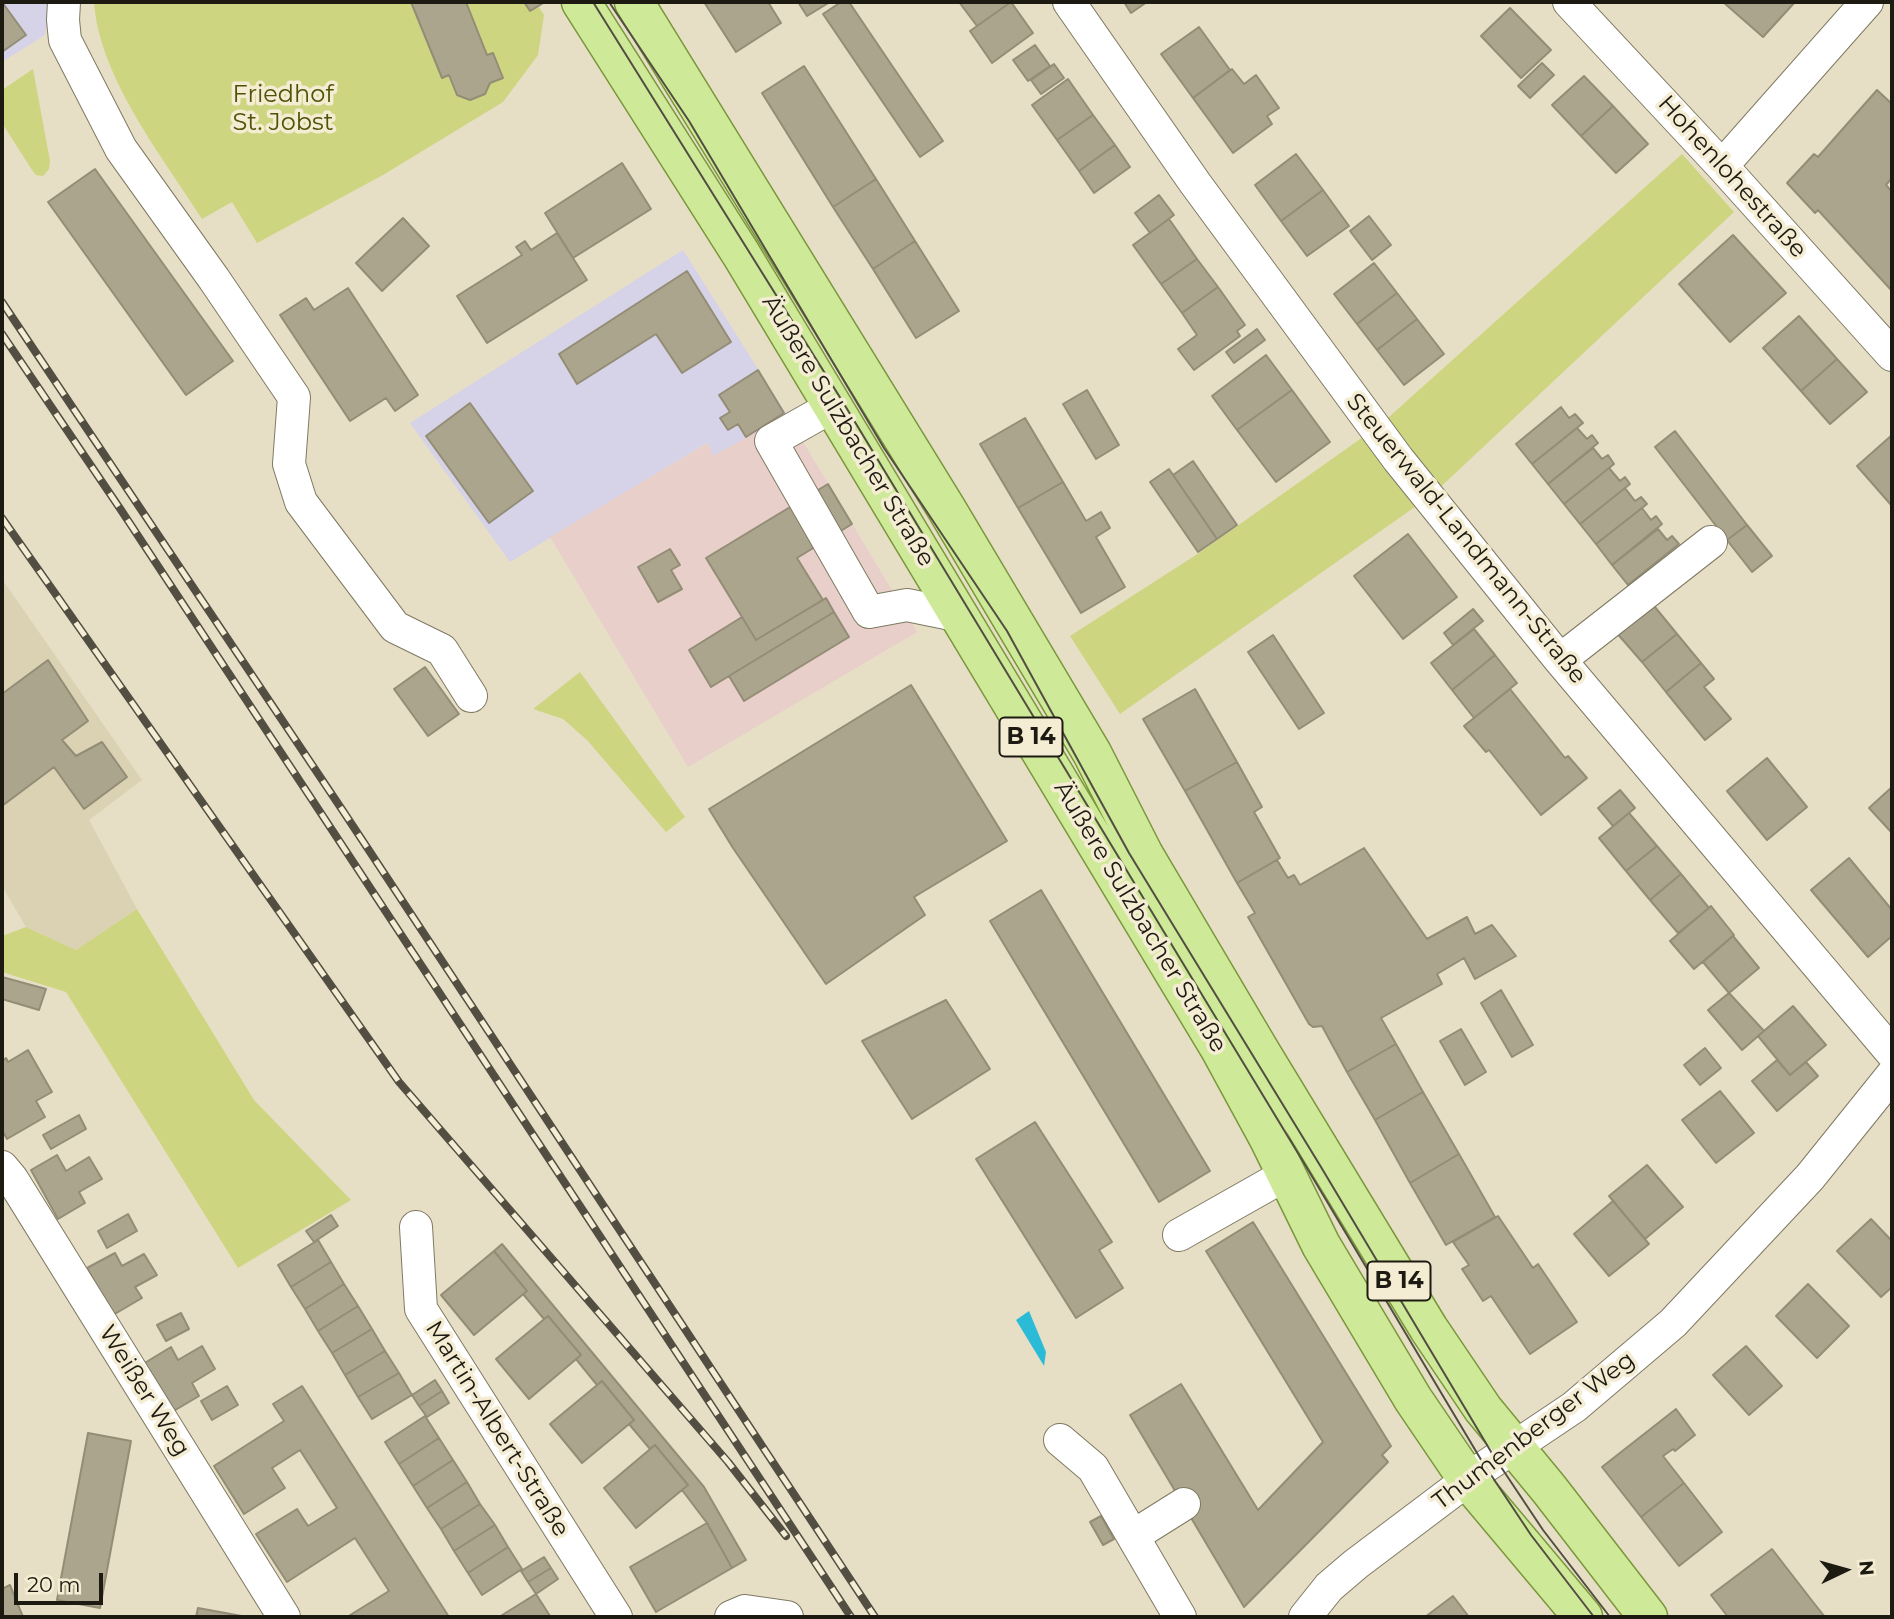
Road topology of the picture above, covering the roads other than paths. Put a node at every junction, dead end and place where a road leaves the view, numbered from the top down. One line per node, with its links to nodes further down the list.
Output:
1 (64, 2): 17 (street)
2 (581, 2): 8 (main road, Äußere Sulzbacher Straße / B 14)
3 (635, 2): 7 (main road, Äußere Sulzbacher Straße / B 14)
4 (1069, 2): 16 (street, Steuerwald-Landmann-Straße)
5 (1569, 2): 9 (street, Hohenlohestraße)
6 (1867, 2): 9 (street)
7 (703, 112): 8 (main road); 10 (main road, Äußere Sulzbacher Straße / B 14)
8 (665, 134): 11 (main road, Äußere Sulzbacher Straße / B 14)
9 (1723, 166): 12 (street, Hohenlohestraße)
10 (761, 205): 11 (main road); 18 (main road, Äußere Sulzbacher Straße / B 14)
11 (726, 230): 13 (main road, Äußere Sulzbacher Straße / B 14)
12 (1892, 355)
13 (832, 406): 15 (main road, Äußere Sulzbacher Straße / B 14); 15 (street)
14 (1711, 542): 16 (street)
15 (961, 616): 19 (main road, Äußere Sulzbacher Straße / B 14)
16 (1560, 660): 20 (street, Steuerwald-Landmann-Straße)
17 (471, 696)
18 (1091, 753): 19 (street); 27 (main road, Äußere Sulzbacher Straße / B 14)
19 (1054, 775): 23 (main road, Äußere Sulzbacher Straße / B 14)
20 (1892, 1053)
21 (1892, 1075): 27 (street, Thumenberger Weg)
22 (2, 1167): 31 (street, Weißer Weg)
23 (1287, 1174): 25 (street); 28 (main road, Äußere Sulzbacher Straße / B 14)
24 (416, 1227): 32 (street, Martin-Albert-Straße)
25 (1179, 1235)
26 (1060, 1440): 30 (street)
27 (1514, 1448): 28 (street, Thumenberger Weg); 38 (main road, B 14)
28 (1468, 1480): 36 (street, Thumenberger Weg); 37 (main road, B 14)
29 (1184, 1504): 30 (street)
30 (1133, 1536): 35 (street)
31 (285, 1617)
32 (616, 1617)
33 (731, 1617): 34 (street)
34 (787, 1617)
35 (1180, 1617)
36 (1305, 1617)
37 (1583, 1617)
38 (1648, 1617)

